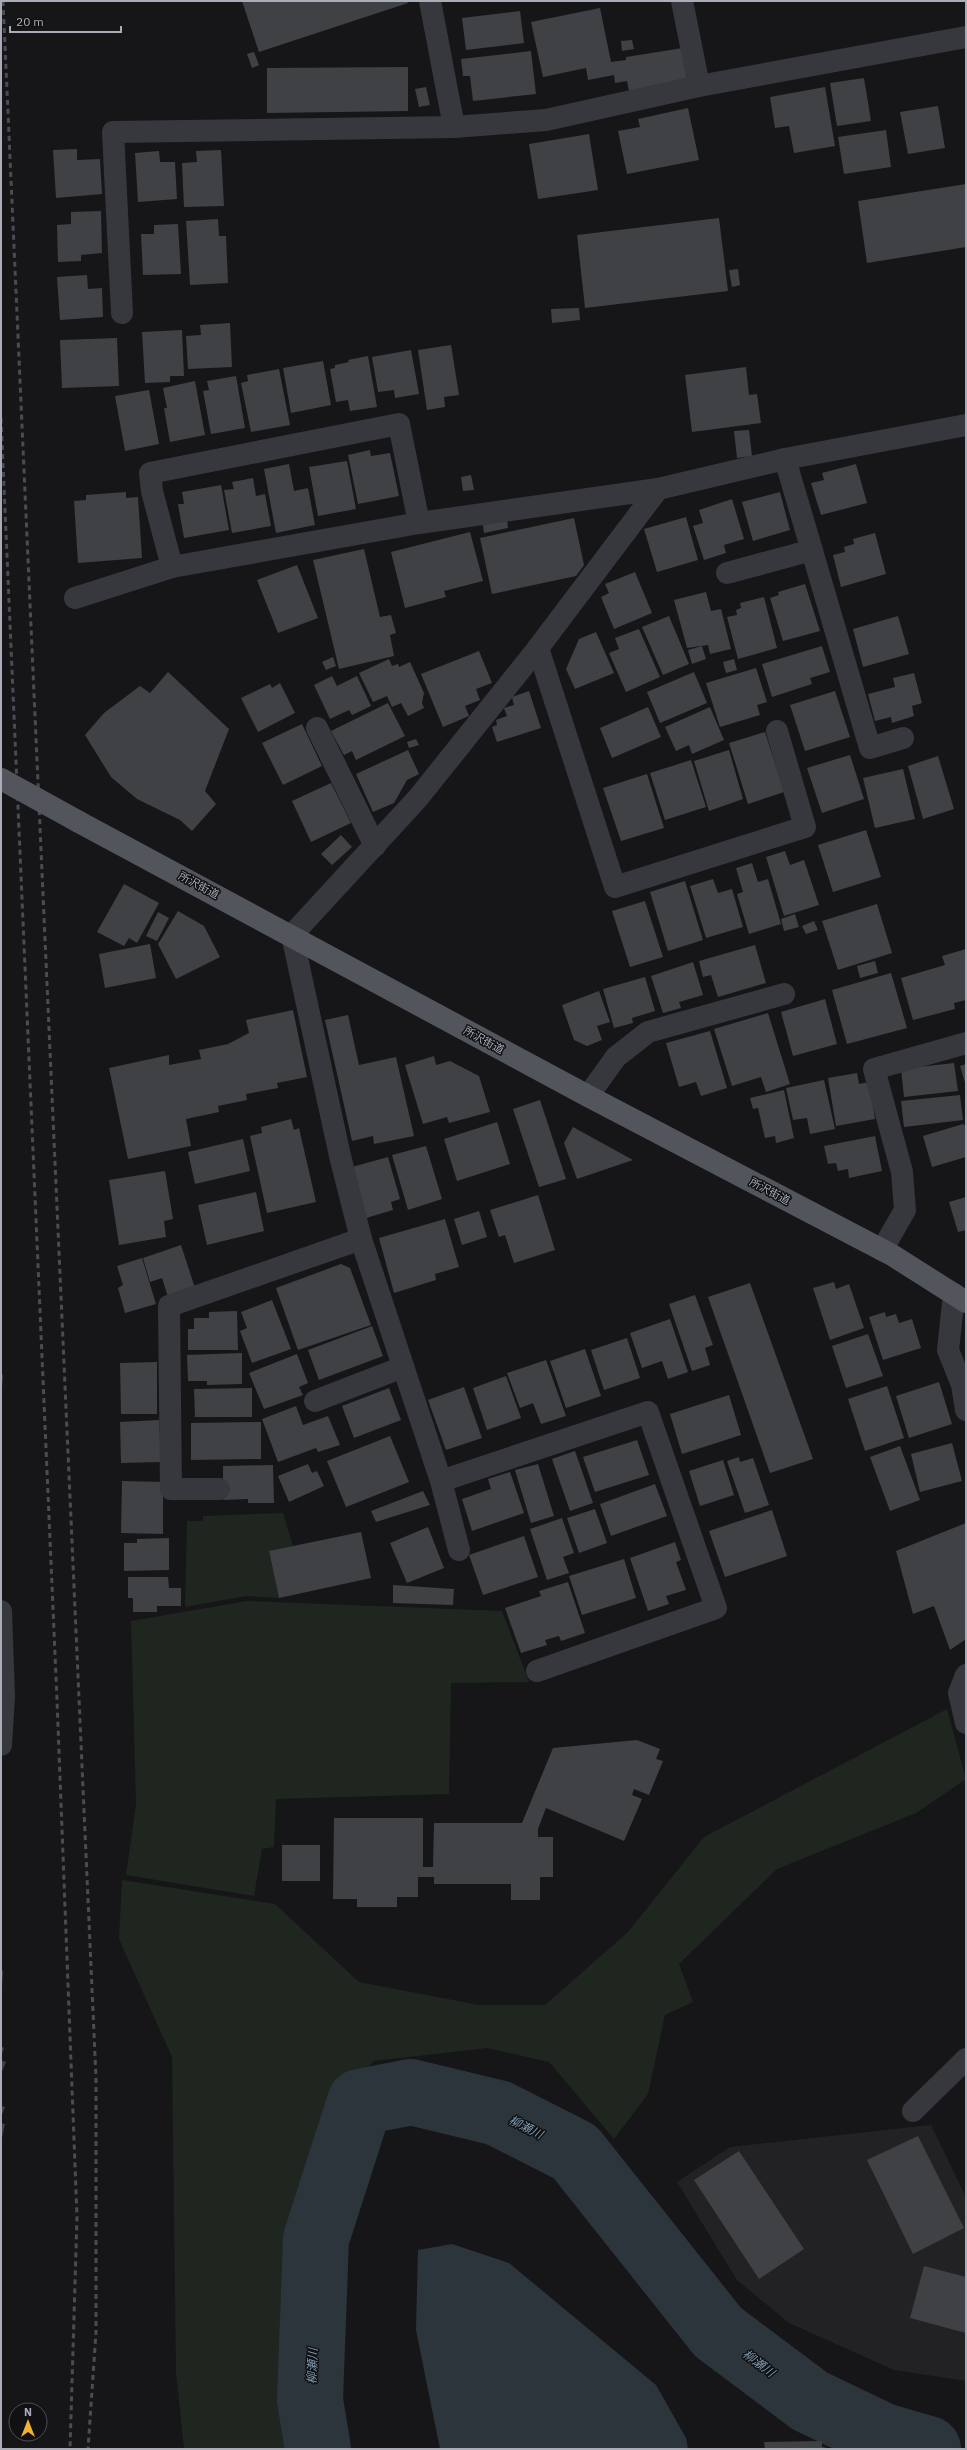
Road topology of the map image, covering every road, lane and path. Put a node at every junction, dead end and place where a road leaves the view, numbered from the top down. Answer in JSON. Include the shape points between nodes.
{"nodes":[{"id":1,"x":430,"y":1,"type":"edge"},
{"id":2,"x":682,"y":1,"type":"edge"},
{"id":3,"x":966,"y":37,"type":"edge"},
{"id":4,"x":699,"y":86,"type":"junction"},
{"id":5,"x":454,"y":127,"type":"junction"},
{"id":6,"x":122,"y":313,"type":"dead end"},
{"id":7,"x":966,"y":425,"type":"edge"},
{"id":8,"x":785,"y":460,"type":"junction"},
{"id":9,"x":658,"y":489,"type":"junction"},
{"id":10,"x":419,"y":523,"type":"junction"},
{"id":11,"x":812,"y":550,"type":"junction"},
{"id":12,"x":172,"y":567,"type":"junction"},
{"id":13,"x":727,"y":573,"type":"dead end"},
{"id":14,"x":75,"y":598,"type":"dead end"},
{"id":15,"x":538,"y":648,"type":"junction"},
{"id":16,"x":317,"y":728,"type":"dead end"},
{"id":17,"x":777,"y":731,"type":"dead end"},
{"id":18,"x":903,"y":738,"type":"dead end"},
{"id":19,"x":1,"y":779,"type":"edge"},
{"id":20,"x":375,"y":846,"type":"junction"},
{"id":21,"x":292,"y":935,"type":"junction"},
{"id":22,"x":784,"y":994,"type":"dead end"},
{"id":23,"x":966,"y":1043,"type":"edge"},
{"id":24,"x":588,"y":1096,"type":"junction"},
{"id":25,"x":361,"y":1239,"type":"junction"},
{"id":26,"x":882,"y":1250,"type":"junction"},
{"id":27,"x":960,"y":1298,"type":"edge"},
{"id":28,"x":403,"y":1367,"type":"junction"},
{"id":29,"x":316,"y":1401,"type":"dead end"},
{"id":30,"x":966,"y":1410,"type":"edge"},
{"id":31,"x":441,"y":1481,"type":"junction"},
{"id":32,"x":219,"y":1489,"type":"dead end"},
{"id":33,"x":459,"y":1550,"type":"dead end"},
{"id":34,"x":1,"y":1611,"type":"edge"},
{"id":35,"x":537,"y":1671,"type":"dead end"},
{"id":36,"x":966,"y":1675,"type":"edge"},
{"id":37,"x":966,"y":1723,"type":"edge"},
{"id":38,"x":1,"y":1745,"type":"edge"},
{"id":39,"x":966,"y":2059,"type":"edge"},
{"id":40,"x":913,"y":2111,"type":"dead end"}],
"edges":[{"from":1,"to":5,"type":"street"},
{"from":2,"to":4,"type":"street"},
{"from":3,"to":4,"type":"street"},
{"from":4,"to":5,"type":"street","via":[[546,120]]},
{"from":5,"to":6,"type":"street","via":[[113,132]]},
{"from":7,"to":8,"type":"street"},
{"from":8,"to":9,"type":"street"},
{"from":8,"to":11,"type":"street"},
{"from":9,"to":10,"type":"street"},
{"from":9,"to":15,"type":"street"},
{"from":10,"to":12,"type":"street"},
{"from":10,"to":12,"type":"street","via":[[399,424],[150,473],[152,491]]},
{"from":11,"to":13,"type":"street"},
{"from":11,"to":18,"type":"street","via":[[870,748]]},
{"from":12,"to":14,"type":"street"},
{"from":15,"to":17,"type":"street","via":[[615,887],[806,826]]},
{"from":15,"to":20,"type":"street","via":[[418,798]]},
{"from":16,"to":20,"type":"street"},
{"from":19,"to":21,"type":"main road","name":"所沢街道","bridge":true},
{"from":20,"to":21,"type":"street"},
{"from":21,"to":24,"type":"main road","name":"所沢街道"},
{"from":21,"to":25,"type":"street","via":[[340,1156]]},
{"from":22,"to":24,"type":"street","via":[[648,1032],[616,1057]]},
{"from":23,"to":26,"type":"street","via":[[874,1069],[902,1172],[905,1210]]},
{"from":24,"to":26,"type":"main road","name":"所沢街道"},
{"from":25,"to":28,"type":"street"},
{"from":25,"to":32,"type":"street","via":[[169,1306],[171,1489]]},
{"from":26,"to":27,"type":"main road","name":"所沢街道"},
{"from":27,"to":30,"type":"street","via":[[948,1350],[962,1385]]},
{"from":28,"to":29,"type":"street"},
{"from":28,"to":31,"type":"street"},
{"from":31,"to":33,"type":"street"},
{"from":31,"to":35,"type":"street","via":[[648,1412],[716,1608]]},
{"from":34,"to":38,"type":"street","via":[[4,1696]]},
{"from":36,"to":37,"type":"street","via":[[959,1693]]},
{"from":39,"to":40,"type":"street"}]}
